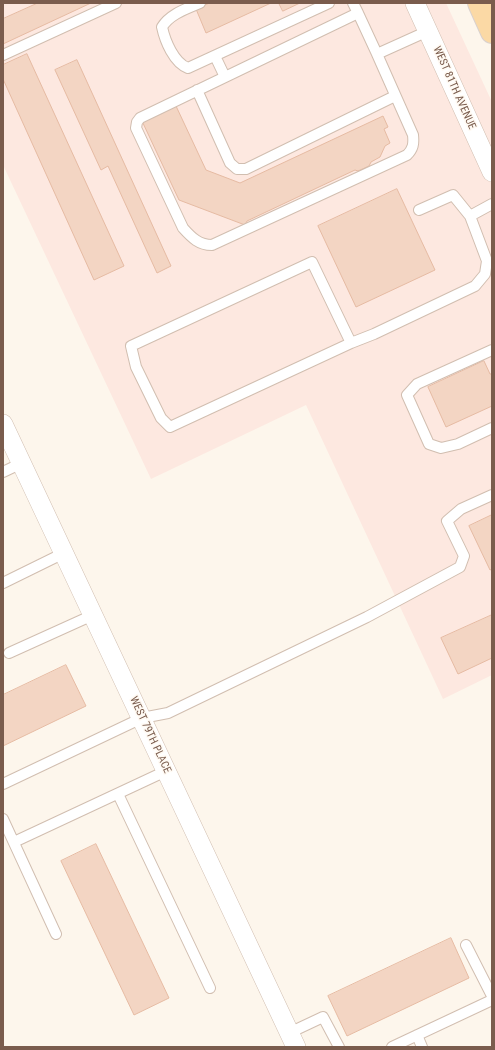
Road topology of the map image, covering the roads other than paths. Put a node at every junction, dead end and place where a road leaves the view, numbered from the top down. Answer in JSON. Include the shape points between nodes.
{"nodes":[{"id":1,"x":116,"y":3,"type":"edge"},
{"id":2,"x":200,"y":3,"type":"edge"},
{"id":3,"x":329,"y":3,"type":"edge"},
{"id":4,"x":354,"y":3,"type":"edge"},
{"id":5,"x":415,"y":3,"type":"edge"},
{"id":6,"x":479,"y":3,"type":"edge"},
{"id":7,"x":358,"y":13,"type":"junction"},
{"id":8,"x":428,"y":31,"type":"junction"},
{"id":9,"x":492,"y":32,"type":"edge"},
{"id":10,"x":377,"y":54,"type":"junction"},
{"id":11,"x":3,"y":55,"type":"edge"},
{"id":12,"x":215,"y":56,"type":"junction"},
{"id":13,"x":225,"y":77,"type":"junction"},
{"id":14,"x":197,"y":90,"type":"junction"},
{"id":15,"x":395,"y":96,"type":"junction"},
{"id":16,"x":492,"y":172,"type":"edge"},
{"id":17,"x":492,"y":204,"type":"edge"},
{"id":18,"x":419,"y":210,"type":"dead end"},
{"id":19,"x":470,"y":216,"type":"junction"},
{"id":20,"x":351,"y":343,"type":"junction"},
{"id":21,"x":492,"y":350,"type":"edge"},
{"id":22,"x":3,"y":424,"type":"edge"},
{"id":23,"x":492,"y":428,"type":"edge"},
{"id":24,"x":22,"y":463,"type":"junction"},
{"id":25,"x":3,"y":472,"type":"edge"},
{"id":26,"x":492,"y":495,"type":"edge"},
{"id":27,"x":64,"y":553,"type":"junction"},
{"id":28,"x":3,"y":583,"type":"edge"},
{"id":29,"x":93,"y":615,"type":"junction"},
{"id":30,"x":9,"y":653,"type":"dead end"},
{"id":31,"x":142,"y":718,"type":"junction"},
{"id":32,"x":166,"y":771,"type":"junction"},
{"id":33,"x":3,"y":784,"type":"edge"},
{"id":34,"x":118,"y":794,"type":"junction"},
{"id":35,"x":3,"y":820,"type":"edge"},
{"id":36,"x":14,"y":842,"type":"junction"},
{"id":37,"x":56,"y":934,"type":"dead end"},
{"id":38,"x":466,"y":945,"type":"dead end"},
{"id":39,"x":210,"y":988,"type":"dead end"},
{"id":40,"x":492,"y":996,"type":"edge"},
{"id":41,"x":492,"y":1000,"type":"edge"},
{"id":42,"x":417,"y":1035,"type":"junction"},
{"id":43,"x":292,"y":1043,"type":"edge"},
{"id":44,"x":338,"y":1047,"type":"edge"},
{"id":45,"x":392,"y":1047,"type":"edge"},
{"id":46,"x":422,"y":1047,"type":"edge"}],
"edges":[{"from":1,"to":11,"type":"lane"},
{"from":2,"to":12,"type":"lane","via":[[167,20],[162,27],[164,35],[182,66],[188,68]]},
{"from":3,"to":12,"type":"lane"},
{"from":4,"to":7,"type":"lane"},
{"from":5,"to":8,"type":"street","name":"WEST 81TH AVENUE"},
{"from":6,"to":9,"type":"main road"},
{"from":7,"to":10,"type":"lane"},
{"from":7,"to":13,"type":"lane"},
{"from":8,"to":10,"type":"lane"},
{"from":8,"to":16,"type":"street","name":"WEST 81TH AVENUE"},
{"from":10,"to":15,"type":"lane"},
{"from":12,"to":13,"type":"lane"},
{"from":13,"to":14,"type":"lane"},
{"from":14,"to":15,"type":"lane","via":[[230,163],[237,169],[246,169]]},
{"from":14,"to":15,"type":"lane","via":[[140,118],[136,122],[136,128],[184,228],[192,238],[206,245],[212,245],[407,155],[414,144],[413,136]]},
{"from":17,"to":19,"type":"lane"},
{"from":18,"to":19,"type":"lane","via":[[453,195]]},
{"from":19,"to":20,"type":"lane","via":[[487,261],[485,274],[475,286]]},
{"from":20,"to":20,"type":"lane","via":[[312,262],[131,346],[136,367],[160,418],[170,427]]},
{"from":21,"to":23,"type":"lane","via":[[416,384],[407,395],[429,444],[441,448],[458,444]]},
{"from":22,"to":24,"type":"street","name":"WEST 79TH PLACE"},
{"from":24,"to":25,"type":"lane"},
{"from":24,"to":27,"type":"street","name":"WEST 79TH PLACE"},
{"from":26,"to":31,"type":"lane","via":[[461,509],[447,521],[464,556],[460,567],[367,616],[168,713]]},
{"from":27,"to":28,"type":"lane"},
{"from":27,"to":29,"type":"street","name":"WEST 79TH PLACE"},
{"from":29,"to":30,"type":"lane"},
{"from":29,"to":31,"type":"street","name":"WEST 79TH PLACE"},
{"from":31,"to":32,"type":"street","name":"WEST 79TH PLACE"},
{"from":31,"to":33,"type":"lane"},
{"from":32,"to":34,"type":"lane"},
{"from":32,"to":43,"type":"street","name":"WEST 79TH PLACE"},
{"from":34,"to":36,"type":"lane"},
{"from":34,"to":39,"type":"lane"},
{"from":35,"to":36,"type":"lane"},
{"from":36,"to":37,"type":"lane"},
{"from":38,"to":40,"type":"lane"},
{"from":41,"to":42,"type":"lane"},
{"from":42,"to":45,"type":"lane"},
{"from":42,"to":46,"type":"lane"},
{"from":43,"to":44,"type":"lane","via":[[323,1017]]}]}
